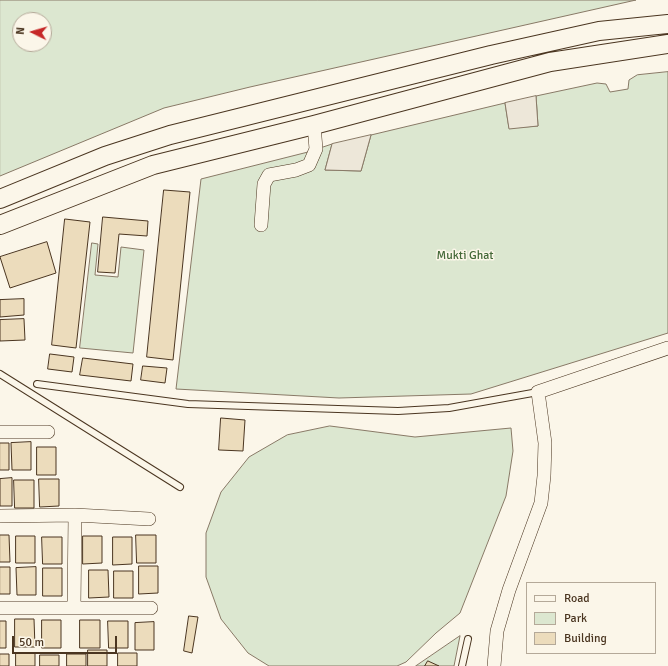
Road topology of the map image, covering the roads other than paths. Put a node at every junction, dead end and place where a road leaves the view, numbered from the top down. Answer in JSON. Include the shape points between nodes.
{"nodes":[{"id":1,"x":668,"y":24,"type":"edge"},
{"id":2,"x":668,"y":44,"type":"edge"},
{"id":3,"x":314,"y":125,"type":"junction"},
{"id":4,"x":0,"y":199,"type":"edge"},
{"id":5,"x":0,"y":225,"type":"edge"},
{"id":6,"x":261,"y":225,"type":"dead end"},
{"id":7,"x":668,"y":348,"type":"edge"},
{"id":8,"x":0,"y":374,"type":"edge"},
{"id":9,"x":37,"y":384,"type":"dead end"},
{"id":10,"x":538,"y":392,"type":"junction"},
{"id":11,"x":0,"y":432,"type":"edge"},
{"id":12,"x":48,"y":432,"type":"dead end"},
{"id":13,"x":180,"y":487,"type":"dead end"},
{"id":14,"x":75,"y":515,"type":"junction"},
{"id":15,"x":0,"y":516,"type":"edge"},
{"id":16,"x":149,"y":519,"type":"dead end"},
{"id":17,"x":0,"y":608,"type":"edge"},
{"id":18,"x":74,"y":608,"type":"junction"},
{"id":19,"x":151,"y":608,"type":"dead end"},
{"id":20,"x":468,"y":639,"type":"dead end"},
{"id":21,"x":462,"y":666,"type":"edge"},
{"id":22,"x":494,"y":666,"type":"edge"}],
"edges":[{"from":1,"to":4,"type":"street","via":[[599,31],[499,53],[170,135],[105,156]]},
{"from":2,"to":3,"type":"street","via":[[550,62]]},
{"from":3,"to":5,"type":"street","via":[[153,165]]},
{"from":3,"to":6,"type":"street","via":[[316,149],[309,165],[269,175],[264,184]]},
{"from":7,"to":10,"type":"street"},
{"from":8,"to":13,"type":"lane"},
{"from":9,"to":10,"type":"lane","via":[[188,404],[398,411],[450,408]]},
{"from":10,"to":22,"type":"street","via":[[544,443],[541,504],[509,590],[498,631]]},
{"from":11,"to":12,"type":"street"},
{"from":14,"to":15,"type":"street"},
{"from":14,"to":16,"type":"street"},
{"from":14,"to":18,"type":"street"},
{"from":17,"to":18,"type":"street"},
{"from":18,"to":19,"type":"street"},
{"from":20,"to":21,"type":"lane"}]}
